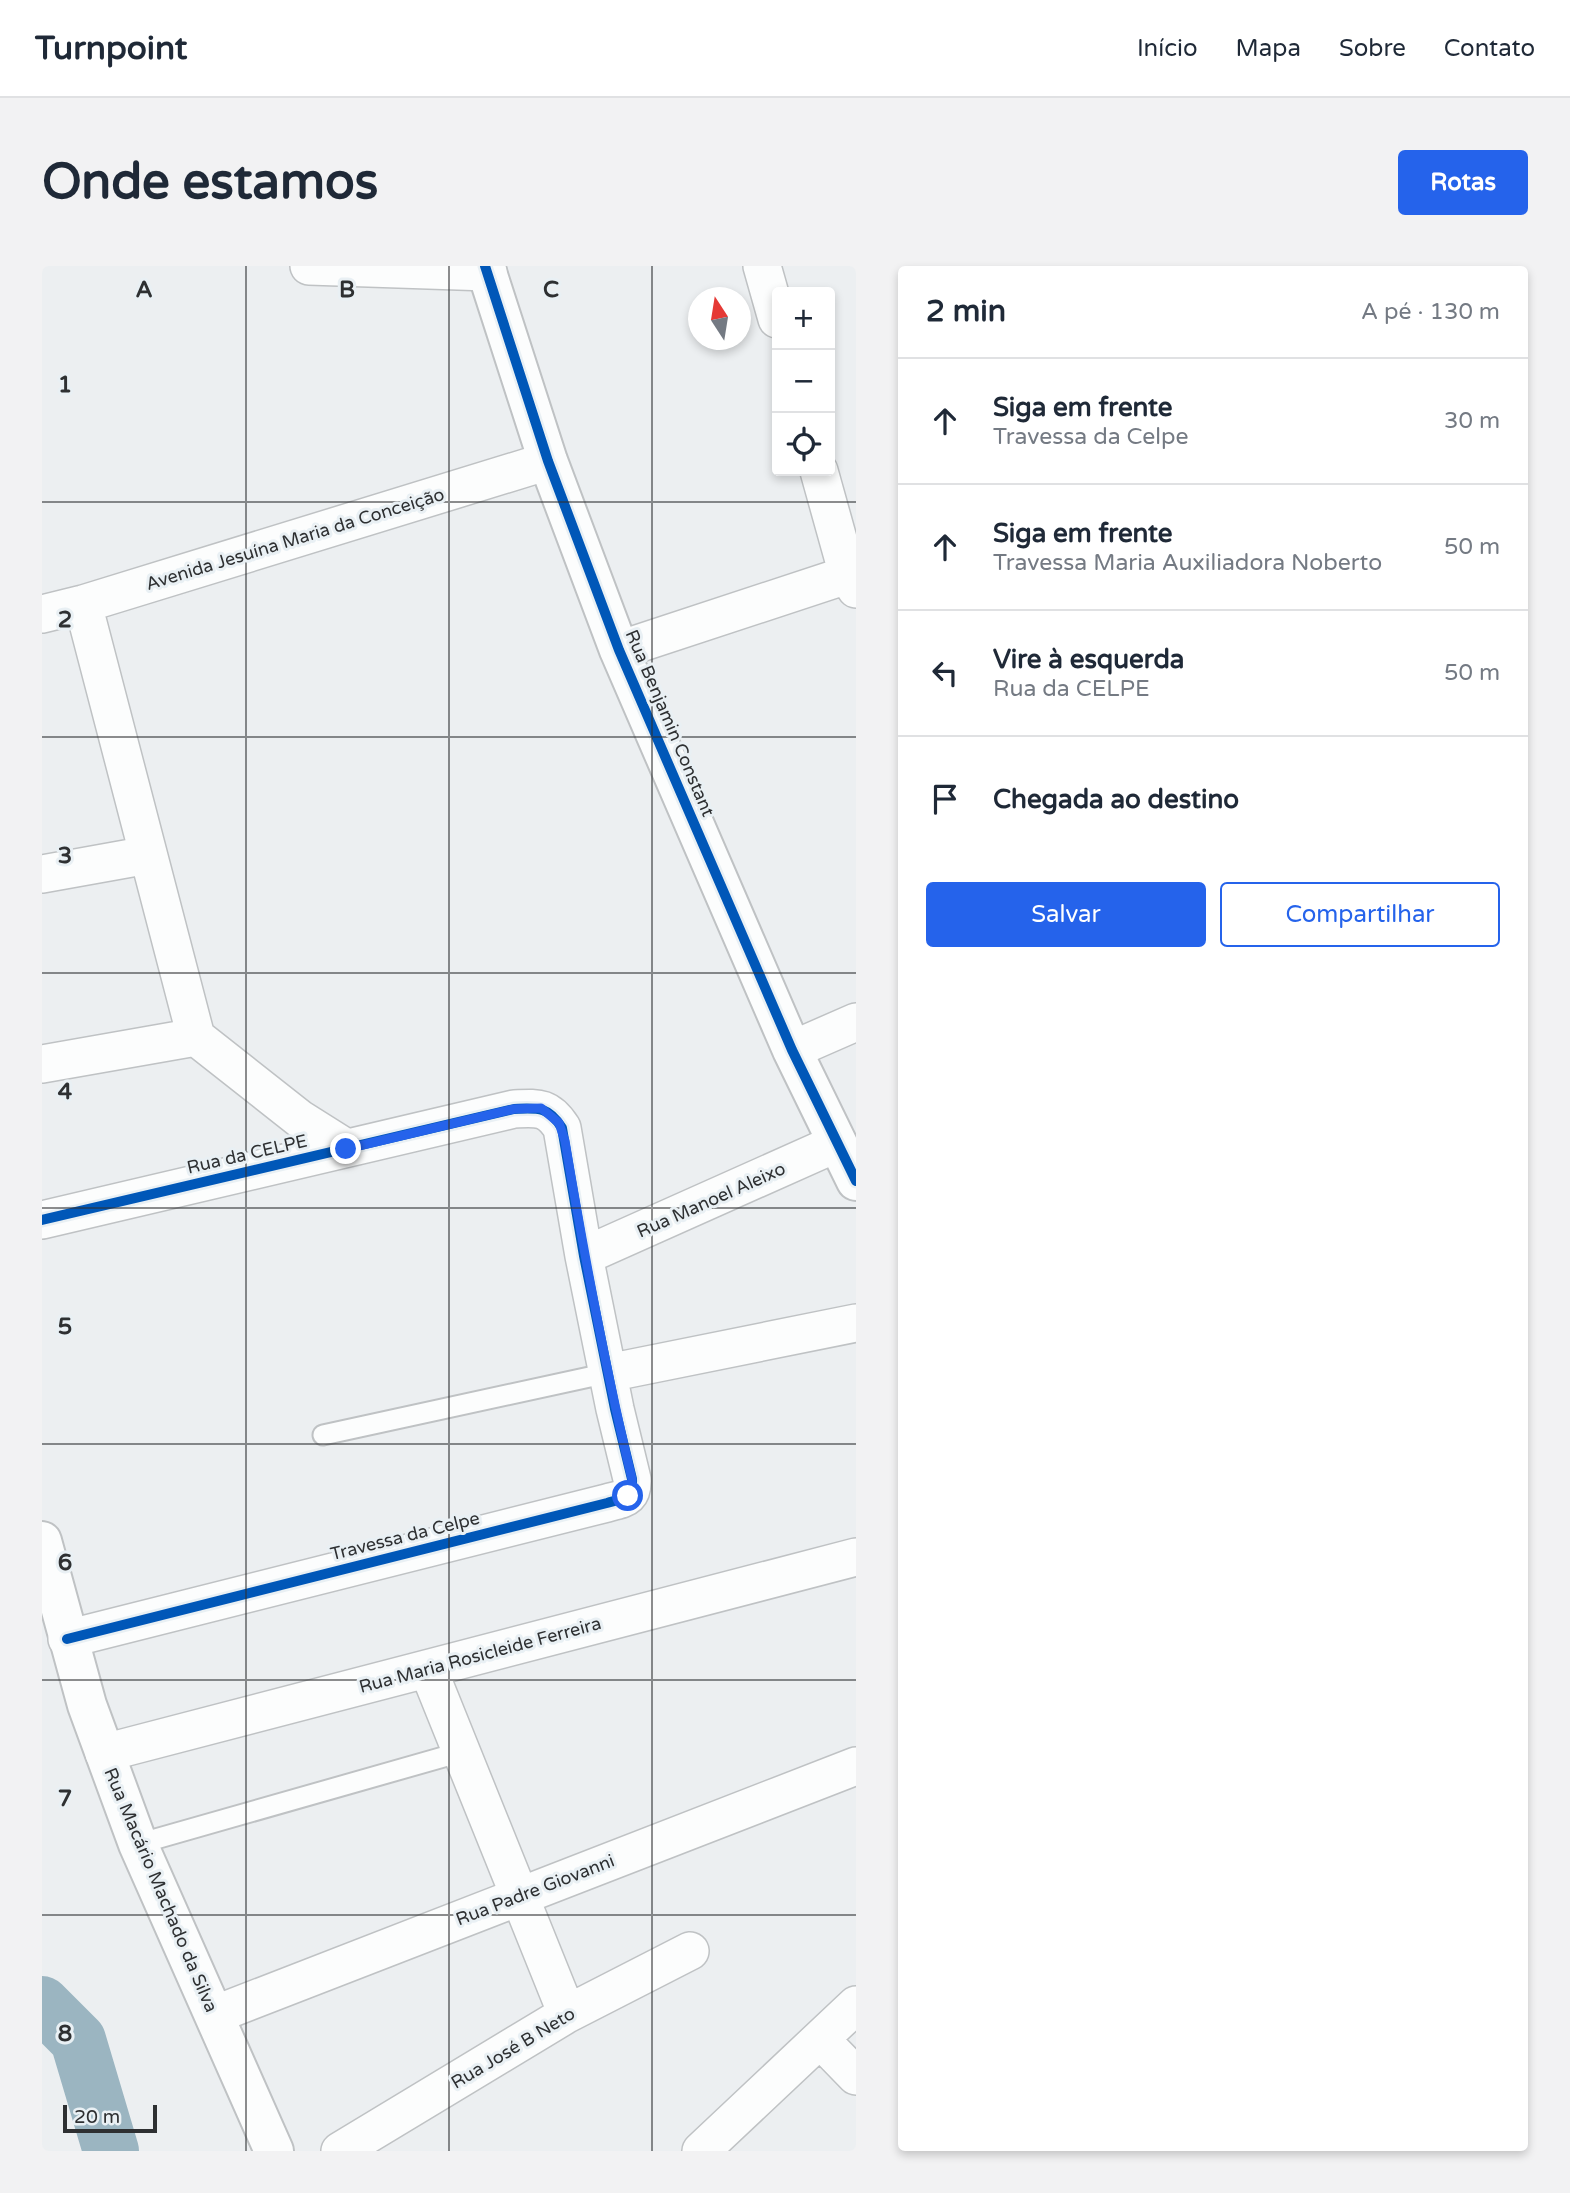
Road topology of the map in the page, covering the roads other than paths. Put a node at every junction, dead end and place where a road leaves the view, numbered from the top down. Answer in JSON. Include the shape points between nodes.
{"nodes":[{"id":1,"x":309,"y":266,"type":"edge"},
{"id":2,"x":762,"y":266,"type":"edge"},
{"id":3,"x":486,"y":269,"type":"edge"},
{"id":4,"x":772,"y":301,"type":"edge"},
{"id":5,"x":548,"y":461,"type":"junction"},
{"id":6,"x":822,"y":476,"type":"edge"},
{"id":7,"x":853,"y":579,"type":"edge"},
{"id":8,"x":83,"y":604,"type":"junction"},
{"id":9,"x":42,"y":614,"type":"edge"},
{"id":10,"x":618,"y":650,"type":"junction"},
{"id":11,"x":148,"y":855,"type":"junction"},
{"id":12,"x":42,"y":874,"type":"edge"},
{"id":13,"x":856,"y":1022,"type":"edge"},
{"id":14,"x":196,"y":1037,"type":"junction"},
{"id":15,"x":792,"y":1050,"type":"junction"},
{"id":16,"x":42,"y":1064,"type":"edge"},
{"id":17,"x":837,"y":1143,"type":"junction"},
{"id":18,"x":346,"y":1149,"type":"junction"},
{"id":19,"x":856,"y":1181,"type":"edge"},
{"id":20,"x":42,"y":1220,"type":"edge"},
{"id":21,"x":584,"y":1256,"type":"junction"},
{"id":22,"x":856,"y":1323,"type":"edge"},
{"id":23,"x":608,"y":1373,"type":"junction"},
{"id":24,"x":323,"y":1435,"type":"dead end"},
{"id":25,"x":42,"y":1541,"type":"edge"},
{"id":26,"x":856,"y":1557,"type":"edge"},
{"id":27,"x":67,"y":1639,"type":"junction"},
{"id":28,"x":428,"y":1669,"type":"junction"},
{"id":29,"x":461,"y":1752,"type":"junction"},
{"id":30,"x":104,"y":1753,"type":"junction"},
{"id":31,"x":856,"y":1766,"type":"edge"},
{"id":32,"x":138,"y":1844,"type":"junction"},
{"id":33,"x":518,"y":1897,"type":"junction"},
{"id":34,"x":690,"y":1951,"type":"dead end"},
{"id":35,"x":856,"y":2005,"type":"edge"},
{"id":36,"x":567,"y":2014,"type":"junction"},
{"id":37,"x":214,"y":2015,"type":"junction"},
{"id":38,"x":820,"y":2039,"type":"junction"},
{"id":39,"x":856,"y":2076,"type":"edge"},
{"id":40,"x":274,"y":2151,"type":"edge"},
{"id":41,"x":340,"y":2151,"type":"edge"},
{"id":42,"x":701,"y":2151,"type":"edge"}],
"edges":[{"from":1,"to":3,"type":"street"},
{"from":2,"to":4,"type":"street"},
{"from":3,"to":5,"type":"street","name":"Rua Benjamin Constant"},
{"from":5,"to":8,"type":"street","name":"Avenida Jesuína Maria da Conceição"},
{"from":5,"to":10,"type":"street","name":"Rua Benjamin Constant"},
{"from":6,"to":7,"type":"street"},
{"from":7,"to":10,"type":"street"},
{"from":8,"to":9,"type":"street","name":"Avenida Jesuína Maria da Conceição"},
{"from":8,"to":11,"type":"street"},
{"from":10,"to":15,"type":"street","name":"Rua Benjamin Constant"},
{"from":11,"to":12,"type":"street"},
{"from":11,"to":14,"type":"street"},
{"from":13,"to":15,"type":"street"},
{"from":14,"to":16,"type":"street"},
{"from":14,"to":18,"type":"street"},
{"from":15,"to":17,"type":"street","name":"Rua Benjamin Constant"},
{"from":17,"to":19,"type":"street","name":"Rua Benjamin Constant"},
{"from":17,"to":21,"type":"street","name":"Rua Manoel Aleixo"},
{"from":18,"to":20,"type":"street","name":"Rua da CELPE"},
{"from":18,"to":21,"type":"street","name":"Rua da CELPE","via":[[514,1109],[541,1108],[559,1123],[565,1141]]},
{"from":21,"to":23,"type":"street"},
{"from":22,"to":23,"type":"street"},
{"from":23,"to":24,"type":"lane"},
{"from":23,"to":27,"type":"street","name":"Travessa da Celpe","via":[[632,1479],[628,1496]]},
{"from":25,"to":27,"type":"street","name":"Rua Macário Machado da Silva"},
{"from":26,"to":28,"type":"street","name":"Rua Maria Rosicleide Ferreira"},
{"from":27,"to":30,"type":"street","name":"Rua Macário Machado da Silva"},
{"from":28,"to":29,"type":"street"},
{"from":28,"to":30,"type":"street","name":"Rua Maria Rosicleide Ferreira"},
{"from":29,"to":32,"type":"lane"},
{"from":29,"to":33,"type":"street"},
{"from":30,"to":32,"type":"street","name":"Rua Macário Machado da Silva"},
{"from":31,"to":33,"type":"street","name":"Rua Padre Giovanni"},
{"from":32,"to":37,"type":"street","name":"Rua Macário Machado da Silva"},
{"from":33,"to":36,"type":"street"},
{"from":33,"to":37,"type":"street","name":"Rua Padre Giovanni"},
{"from":34,"to":36,"type":"street","name":"Rua José B Neto"},
{"from":35,"to":38,"type":"street"},
{"from":36,"to":41,"type":"street","name":"Rua José B Neto"},
{"from":37,"to":40,"type":"street","name":"Rua Macário Machado da Silva"},
{"from":38,"to":39,"type":"street"},
{"from":38,"to":42,"type":"street"}]}
